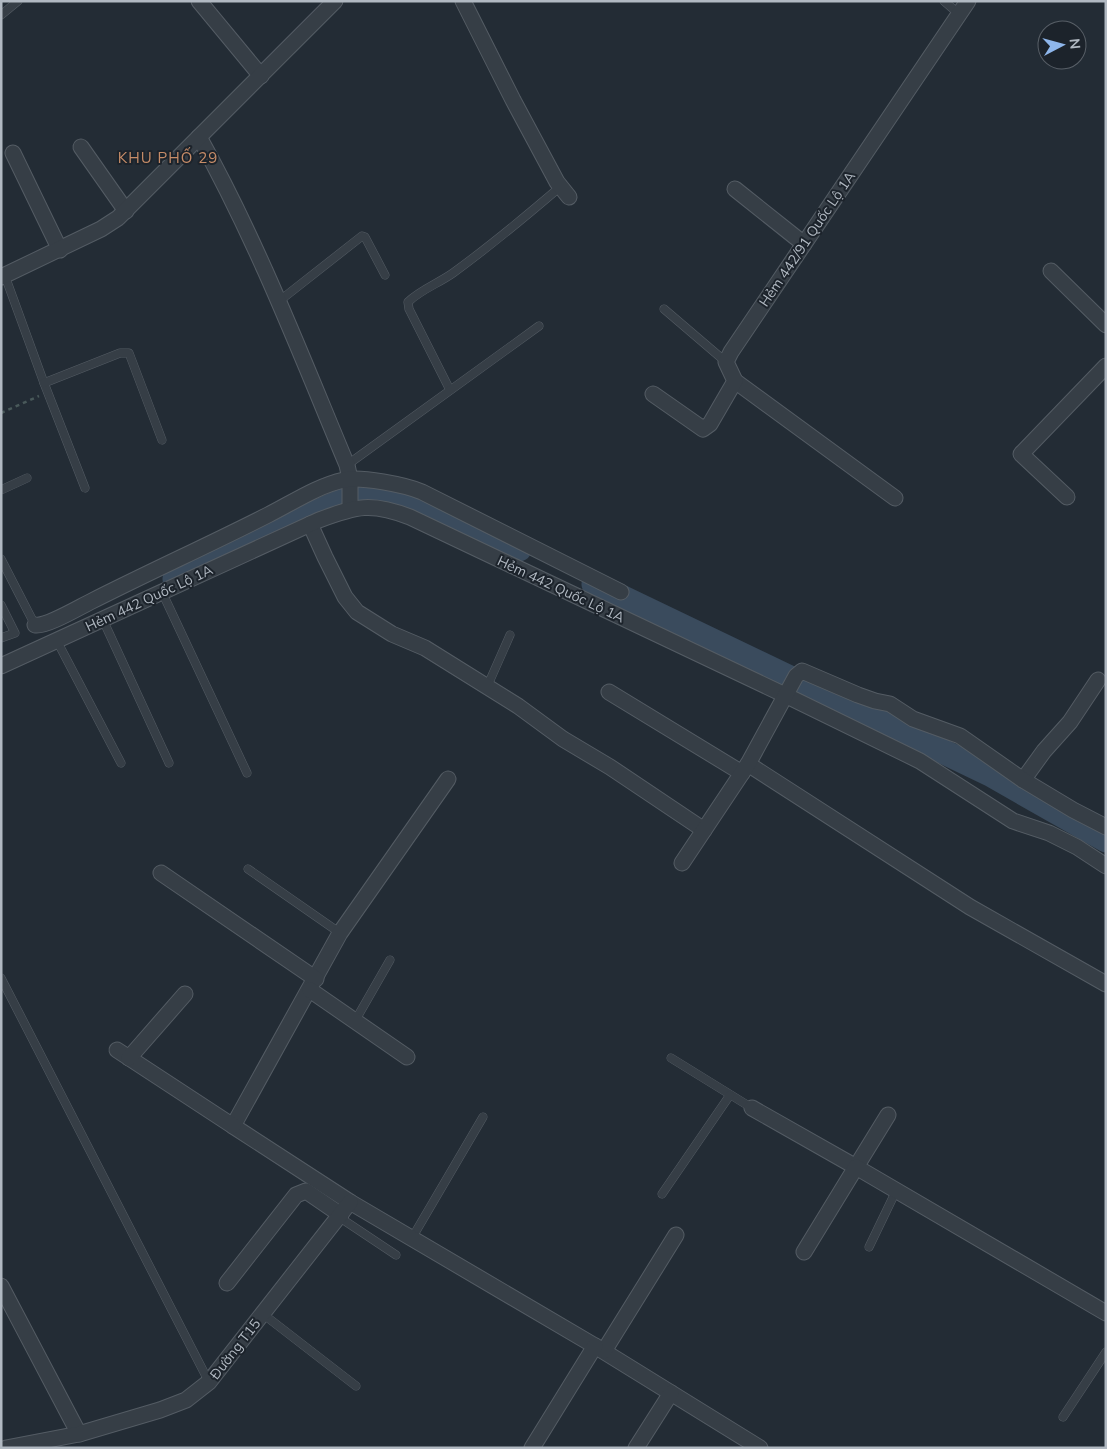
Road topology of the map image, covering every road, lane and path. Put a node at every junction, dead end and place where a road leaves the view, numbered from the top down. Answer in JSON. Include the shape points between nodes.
{"nodes":[{"id":1,"x":18,"y":1,"type":"edge"},
{"id":2,"x":199,"y":1,"type":"edge"},
{"id":3,"x":335,"y":1,"type":"edge"},
{"id":4,"x":463,"y":1,"type":"edge"},
{"id":5,"x":944,"y":1,"type":"edge"},
{"id":6,"x":968,"y":1,"type":"edge"},
{"id":7,"x":959,"y":14,"type":"junction"},
{"id":8,"x":1,"y":15,"type":"edge"},
{"id":9,"x":261,"y":76,"type":"junction"},
{"id":10,"x":199,"y":137,"type":"junction"},
{"id":11,"x":81,"y":147,"type":"dead end"},
{"id":12,"x":14,"y":153,"type":"dead end"},
{"id":13,"x":735,"y":189,"type":"dead end"},
{"id":14,"x":564,"y":192,"type":"joint"},
{"id":15,"x":126,"y":211,"type":"junction"},
{"id":16,"x":804,"y":244,"type":"junction"},
{"id":17,"x":60,"y":250,"type":"junction"},
{"id":18,"x":1051,"y":271,"type":"dead end"},
{"id":19,"x":385,"y":275,"type":"dead end"},
{"id":20,"x":3,"y":277,"type":"edge"},
{"id":21,"x":278,"y":302,"type":"junction"},
{"id":22,"x":664,"y":309,"type":"dead end"},
{"id":23,"x":1106,"y":325,"type":"edge"},
{"id":24,"x":539,"y":326,"type":"dead end"},
{"id":25,"x":726,"y":362,"type":"junction"},
{"id":26,"x":1106,"y":366,"type":"edge"},
{"id":27,"x":735,"y":381,"type":"junction"},
{"id":28,"x":44,"y":383,"type":"junction"},
{"id":29,"x":450,"y":390,"type":"junction"},
{"id":30,"x":48,"y":392,"type":"junction"},
{"id":31,"x":653,"y":394,"type":"dead end"},
{"id":32,"x":1,"y":413,"type":"edge"},
{"id":33,"x":162,"y":440,"type":"dead end"},
{"id":34,"x":349,"y":472,"type":"junction"},
{"id":35,"x":27,"y":478,"type":"dead end"},
{"id":36,"x":85,"y":488,"type":"dead end"},
{"id":37,"x":1,"y":490,"type":"edge"},
{"id":38,"x":895,"y":498,"type":"dead end"},
{"id":39,"x":1068,"y":498,"type":"dead end"},
{"id":40,"x":350,"y":502,"type":"junction"},
{"id":41,"x":310,"y":524,"type":"junction"},
{"id":42,"x":1,"y":559,"type":"edge"},
{"id":43,"x":162,"y":592,"type":"junction"},
{"id":44,"x":621,"y":592,"type":"dead end"},
{"id":45,"x":1,"y":605,"type":"edge"},
{"id":46,"x":103,"y":620,"type":"junction"},
{"id":47,"x":35,"y":625,"type":"joint"},
{"id":48,"x":510,"y":635,"type":"dead end"},
{"id":49,"x":1,"y":638,"type":"edge"},
{"id":50,"x":57,"y":641,"type":"junction"},
{"id":51,"x":1,"y":666,"type":"edge"},
{"id":52,"x":1098,"y":680,"type":"dead end"},
{"id":53,"x":487,"y":687,"type":"junction"},
{"id":54,"x":609,"y":692,"type":"dead end"},
{"id":55,"x":786,"y":693,"type":"junction"},
{"id":56,"x":121,"y":763,"type":"dead end"},
{"id":57,"x":169,"y":763,"type":"dead end"},
{"id":58,"x":745,"y":768,"type":"junction"},
{"id":59,"x":247,"y":772,"type":"dead end"},
{"id":60,"x":448,"y":779,"type":"dead end"},
{"id":61,"x":1022,"y":780,"type":"junction"},
{"id":62,"x":1106,"y":827,"type":"edge"},
{"id":63,"x":704,"y":830,"type":"junction"},
{"id":64,"x":682,"y":864,"type":"dead end"},
{"id":65,"x":1106,"y":866,"type":"edge"},
{"id":66,"x":248,"y":869,"type":"dead end"},
{"id":67,"x":161,"y":873,"type":"dead end"},
{"id":68,"x":340,"y":933,"type":"junction"},
{"id":69,"x":390,"y":960,"type":"dead end"},
{"id":70,"x":1,"y":978,"type":"edge"},
{"id":71,"x":313,"y":984,"type":"junction"},
{"id":72,"x":1106,"y":984,"type":"edge"},
{"id":73,"x":185,"y":994,"type":"dead end"},
{"id":74,"x":355,"y":1021,"type":"junction"},
{"id":75,"x":407,"y":1057,"type":"dead end"},
{"id":76,"x":671,"y":1058,"type":"dead end"},
{"id":77,"x":730,"y":1094,"type":"junction"},
{"id":78,"x":752,"y":1108,"type":"joint"},
{"id":79,"x":888,"y":1115,"type":"dead end"},
{"id":80,"x":483,"y":1117,"type":"dead end"},
{"id":81,"x":233,"y":1126,"type":"junction"},
{"id":82,"x":856,"y":1167,"type":"junction"},
{"id":83,"x":896,"y":1191,"type":"junction"},
{"id":84,"x":662,"y":1194,"type":"dead end"},
{"id":85,"x":343,"y":1211,"type":"junction"},
{"id":86,"x":676,"y":1235,"type":"dead end"},
{"id":87,"x":412,"y":1238,"type":"junction"},
{"id":88,"x":869,"y":1247,"type":"dead end"},
{"id":89,"x":804,"y":1252,"type":"dead end"},
{"id":90,"x":396,"y":1255,"type":"dead end"},
{"id":91,"x":226,"y":1283,"type":"dead end"},
{"id":92,"x":1,"y":1286,"type":"edge"},
{"id":93,"x":1106,"y":1313,"type":"edge"},
{"id":94,"x":263,"y":1314,"type":"junction"},
{"id":95,"x":600,"y":1348,"type":"junction"},
{"id":96,"x":1106,"y":1352,"type":"edge"},
{"id":97,"x":209,"y":1382,"type":"junction"},
{"id":98,"x":356,"y":1386,"type":"dead end"},
{"id":99,"x":671,"y":1393,"type":"junction"},
{"id":100,"x":1064,"y":1417,"type":"dead end"},
{"id":101,"x":79,"y":1434,"type":"junction"},
{"id":102,"x":741,"y":1443,"type":"edge"},
{"id":103,"x":6,"y":1448,"type":"edge"},
{"id":104,"x":532,"y":1448,"type":"edge"},
{"id":105,"x":636,"y":1448,"type":"edge"},
{"id":106,"x":760,"y":1448,"type":"edge"}],
"edges":[{"from":1,"to":8,"type":"lane"},
{"from":2,"to":9,"type":"street"},
{"from":3,"to":9,"type":"street"},
{"from":4,"to":14,"type":"street"},
{"from":5,"to":7,"type":"lane"},
{"from":6,"to":7,"type":"street","name":"Hẻm 442/91 Quốc Lộ 1A"},
{"from":7,"to":16,"type":"street","name":"Hẻm 442/91 Quốc Lộ 1A"},
{"from":9,"to":10,"type":"street"},
{"from":10,"to":15,"type":"street"},
{"from":10,"to":21,"type":"street","via":[[221,176]]},
{"from":11,"to":15,"type":"street"},
{"from":12,"to":17,"type":"street"},
{"from":13,"to":16,"type":"street"},
{"from":14,"to":29,"type":"lane","via":[[454,273],[408,302]]},
{"from":15,"to":17,"type":"street","via":[[101,230]]},
{"from":16,"to":25,"type":"street","name":"Hẻm 442/91 Quốc Lộ 1A"},
{"from":17,"to":20,"type":"street"},
{"from":18,"to":23,"type":"street"},
{"from":19,"to":21,"type":"lane","via":[[362,236]]},
{"from":20,"to":28,"type":"lane"},
{"from":21,"to":34,"type":"street"},
{"from":22,"to":25,"type":"lane"},
{"from":24,"to":29,"type":"lane"},
{"from":25,"to":27,"type":"street"},
{"from":26,"to":39,"type":"street","via":[[1021,454]]},
{"from":27,"to":31,"type":"street","via":[[710,424],[703,429]]},
{"from":27,"to":38,"type":"street"},
{"from":28,"to":30,"type":"lane"},
{"from":28,"to":33,"type":"lane","via":[[120,353],[128,353]]},
{"from":29,"to":34,"type":"lane"},
{"from":30,"to":32,"type":"path"},
{"from":30,"to":36,"type":"lane"},
{"from":34,"to":40,"type":"street"},
{"from":34,"to":44,"type":"street","via":[[422,492]]},
{"from":34,"to":47,"type":"street","via":[[268,516],[74,610]]},
{"from":35,"to":37,"type":"lane"},
{"from":40,"to":41,"type":"street","name":"Hẻm 442 Quốc Lộ 1A"},
{"from":40,"to":55,"type":"street","name":"Hẻm 442 Quốc Lộ 1A","via":[[410,517]]},
{"from":41,"to":43,"type":"street","name":"Hẻm 442 Quốc Lộ 1A"},
{"from":41,"to":53,"type":"street","via":[[345,597],[357,612],[392,634],[425,648]]},
{"from":42,"to":47,"type":"lane"},
{"from":43,"to":46,"type":"street","name":"Hẻm 442 Quốc Lộ 1A"},
{"from":43,"to":59,"type":"lane"},
{"from":45,"to":49,"type":"lane","via":[[15,633]]},
{"from":46,"to":50,"type":"street","name":"Hẻm 442 Quốc Lộ 1A"},
{"from":46,"to":57,"type":"lane"},
{"from":48,"to":53,"type":"lane"},
{"from":50,"to":51,"type":"street","name":"Hẻm 442 Quốc Lộ 1A"},
{"from":50,"to":56,"type":"lane"},
{"from":52,"to":61,"type":"street","via":[[1070,722]]},
{"from":53,"to":63,"type":"street"},
{"from":54,"to":58,"type":"street"},
{"from":55,"to":58,"type":"street"},
{"from":55,"to":61,"type":"street","via":[[799,672],[805,671],[960,736]]},
{"from":55,"to":65,"type":"street","name":"Hẻm 442 Quốc Lộ 1A","via":[[920,761],[1013,821],[1077,847]]},
{"from":58,"to":63,"type":"street"},
{"from":58,"to":72,"type":"street","via":[[970,907]]},
{"from":60,"to":68,"type":"street"},
{"from":61,"to":62,"type":"street"},
{"from":63,"to":64,"type":"street"},
{"from":66,"to":68,"type":"lane"},
{"from":67,"to":71,"type":"street"},
{"from":68,"to":71,"type":"street"},
{"from":69,"to":74,"type":"lane"},
{"from":70,"to":97,"type":"lane"},
{"from":71,"to":74,"type":"street"},
{"from":71,"to":81,"type":"street"},
{"from":73,"to":81,"type":"street","via":[[123,1054]]},
{"from":74,"to":75,"type":"street"},
{"from":76,"to":77,"type":"lane"},
{"from":77,"to":78,"type":"lane"},
{"from":77,"to":84,"type":"lane"},
{"from":78,"to":82,"type":"street"},
{"from":79,"to":82,"type":"street"},
{"from":80,"to":87,"type":"lane"},
{"from":81,"to":85,"type":"street"},
{"from":82,"to":83,"type":"street"},
{"from":82,"to":89,"type":"street"},
{"from":83,"to":88,"type":"lane"},
{"from":83,"to":93,"type":"street"},
{"from":85,"to":87,"type":"street"},
{"from":85,"to":90,"type":"lane"},
{"from":85,"to":91,"type":"street","via":[[306,1191],[296,1195]]},
{"from":85,"to":94,"type":"street","name":"Đường T15"},
{"from":86,"to":95,"type":"street"},
{"from":87,"to":95,"type":"street"},
{"from":92,"to":101,"type":"street"},
{"from":94,"to":97,"type":"street","name":"Đường T15"},
{"from":94,"to":98,"type":"lane"},
{"from":95,"to":99,"type":"street"},
{"from":95,"to":104,"type":"street"},
{"from":96,"to":100,"type":"lane"},
{"from":97,"to":101,"type":"street","name":"Đường T15","via":[[186,1400]]},
{"from":99,"to":102,"type":"street"},
{"from":99,"to":105,"type":"street"},
{"from":101,"to":103,"type":"street","name":"Đường T15"},
{"from":102,"to":106,"type":"street"}]}
